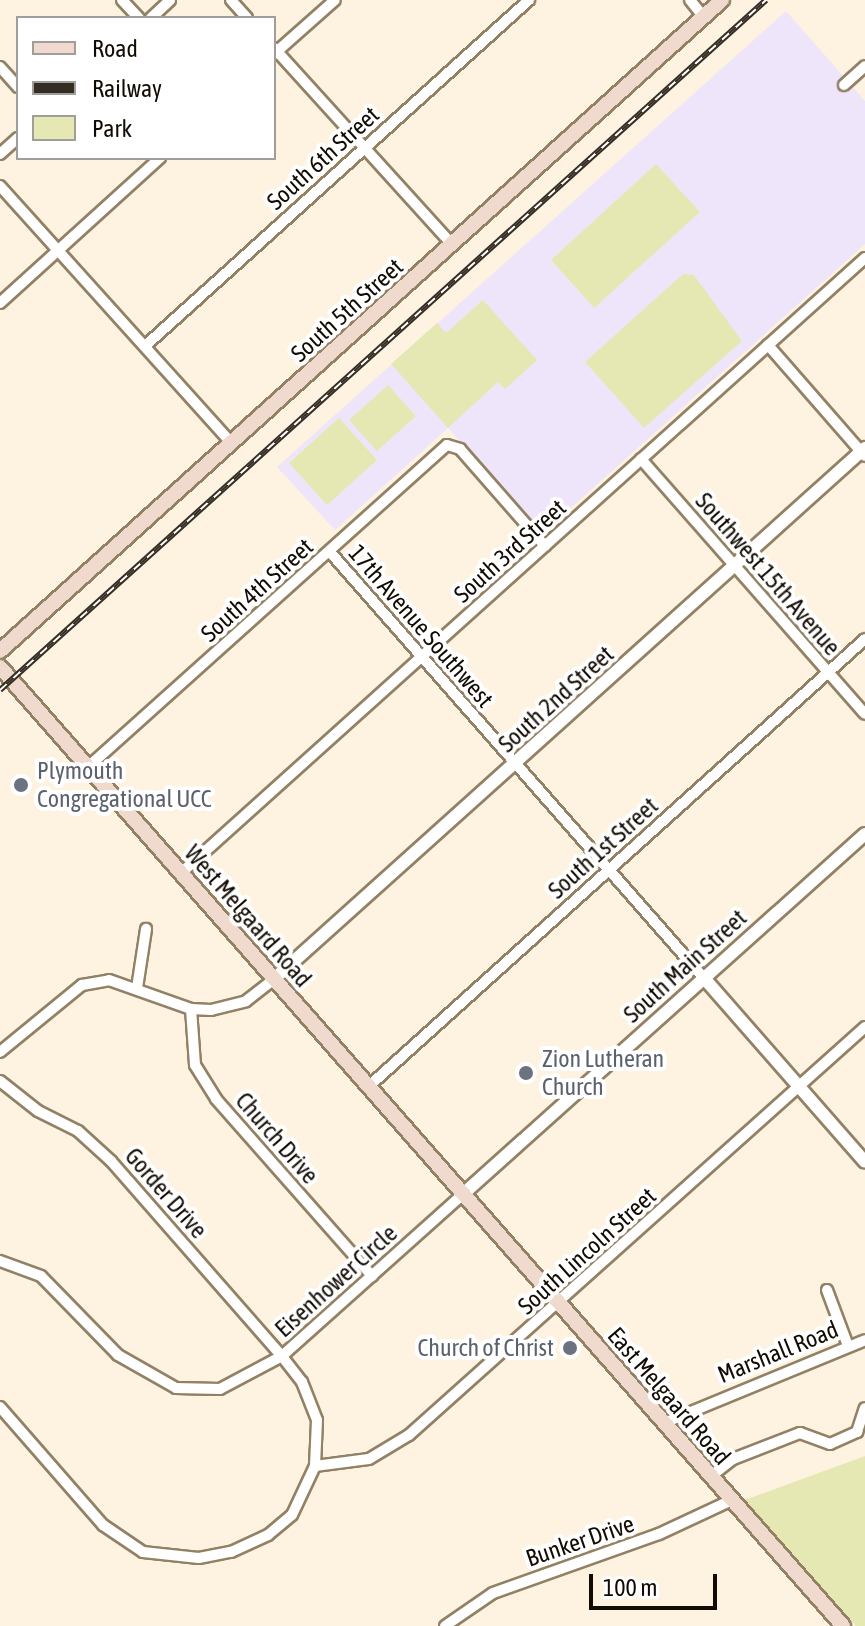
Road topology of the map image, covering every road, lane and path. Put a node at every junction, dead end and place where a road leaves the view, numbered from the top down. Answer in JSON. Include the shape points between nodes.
{"nodes":[{"id":1,"x":122,"y":0,"type":"edge"},
{"id":2,"x":170,"y":0,"type":"edge"},
{"id":3,"x":231,"y":0,"type":"edge"},
{"id":4,"x":335,"y":0,"type":"edge"},
{"id":5,"x":529,"y":0,"type":"edge"},
{"id":6,"x":690,"y":0,"type":"edge"},
{"id":7,"x":722,"y":0,"type":"edge"},
{"id":8,"x":137,"y":16,"type":"edge"},
{"id":9,"x":153,"y":16,"type":"edge"},
{"id":10,"x":245,"y":16,"type":"edge"},
{"id":11,"x":704,"y":17,"type":"junction"},
{"id":12,"x":276,"y":50,"type":"edge"},
{"id":13,"x":276,"y":52,"type":"edge"},
{"id":14,"x":865,"y":66,"type":"edge"},
{"id":15,"x":0,"y":67,"type":"edge"},
{"id":16,"x":16,"y":85,"type":"edge"},
{"id":17,"x":844,"y":85,"type":"dead end"},
{"id":18,"x":16,"y":140,"type":"edge"},
{"id":19,"x":365,"y":147,"type":"junction"},
{"id":20,"x":0,"y":154,"type":"edge"},
{"id":21,"x":158,"y":160,"type":"edge"},
{"id":22,"x":0,"y":186,"type":"edge"},
{"id":23,"x":452,"y":244,"type":"junction"},
{"id":24,"x":59,"y":250,"type":"junction"},
{"id":25,"x":865,"y":258,"type":"edge"},
{"id":26,"x":0,"y":303,"type":"edge"},
{"id":27,"x":768,"y":345,"type":"junction"},
{"id":28,"x":145,"y":346,"type":"junction"},
{"id":29,"x":232,"y":444,"type":"junction"},
{"id":30,"x":864,"y":452,"type":"edge"},
{"id":31,"x":641,"y":459,"type":"junction"},
{"id":32,"x":545,"y":546,"type":"junction"},
{"id":33,"x":330,"y":552,"type":"junction"},
{"id":34,"x":734,"y":566,"type":"junction"},
{"id":35,"x":865,"y":639,"type":"edge"},
{"id":36,"x":0,"y":651,"type":"edge"},
{"id":37,"x":422,"y":657,"type":"junction"},
{"id":38,"x":0,"y":667,"type":"edge"},
{"id":39,"x":828,"y":672,"type":"junction"},
{"id":40,"x":865,"y":714,"type":"edge"},
{"id":41,"x":516,"y":764,"type":"junction"},
{"id":42,"x":88,"y":767,"type":"junction"},
{"id":43,"x":865,"y":834,"type":"edge"},
{"id":44,"x":608,"y":869,"type":"junction"},
{"id":45,"x":181,"y":873,"type":"junction"},
{"id":46,"x":146,"y":929,"type":"dead end"},
{"id":47,"x":704,"y":978,"type":"junction"},
{"id":48,"x":274,"y":979,"type":"junction"},
{"id":49,"x":137,"y":988,"type":"junction"},
{"id":50,"x":191,"y":1009,"type":"junction"},
{"id":51,"x":865,"y":1027,"type":"edge"},
{"id":52,"x":0,"y":1052,"type":"edge"},
{"id":53,"x":0,"y":1081,"type":"edge"},
{"id":54,"x":799,"y":1086,"type":"junction"},
{"id":55,"x":368,"y":1087,"type":"junction"},
{"id":56,"x":865,"y":1162,"type":"edge"},
{"id":57,"x":462,"y":1195,"type":"junction"},
{"id":58,"x":0,"y":1261,"type":"edge"},
{"id":59,"x":372,"y":1276,"type":"junction"},
{"id":60,"x":827,"y":1290,"type":"dead end"},
{"id":61,"x":558,"y":1304,"type":"junction"},
{"id":62,"x":865,"y":1340,"type":"edge"},
{"id":63,"x":848,"y":1346,"type":"junction"},
{"id":64,"x":282,"y":1356,"type":"junction"},
{"id":65,"x":0,"y":1407,"type":"edge"},
{"id":66,"x":865,"y":1408,"type":"edge"},
{"id":67,"x":664,"y":1423,"type":"junction"},
{"id":68,"x":315,"y":1466,"type":"junction"},
{"id":69,"x":711,"y":1476,"type":"junction"},
{"id":70,"x":732,"y":1500,"type":"junction"},
{"id":71,"x":445,"y":1626,"type":"edge"},
{"id":72,"x":843,"y":1626,"type":"edge"}],
"edges":[{"from":1,"to":8,"type":"street"},
{"from":2,"to":9,"type":"street"},
{"from":3,"to":10,"type":"street"},
{"from":4,"to":12,"type":"street"},
{"from":5,"to":19,"type":"street","name":"South 6th Street"},
{"from":6,"to":11,"type":"street"},
{"from":7,"to":11,"type":"main road","name":"South 5th Street"},
{"from":11,"to":23,"type":"main road","name":"South 5th Street"},
{"from":13,"to":19,"type":"street"},
{"from":14,"to":17,"type":"street"},
{"from":15,"to":16,"type":"street"},
{"from":18,"to":20,"type":"street"},
{"from":19,"to":23,"type":"street"},
{"from":19,"to":28,"type":"street","name":"South 6th Street"},
{"from":21,"to":24,"type":"street"},
{"from":22,"to":24,"type":"street"},
{"from":23,"to":29,"type":"main road","name":"South 5th Street"},
{"from":24,"to":26,"type":"street"},
{"from":24,"to":28,"type":"street"},
{"from":25,"to":27,"type":"street","name":"South 3rd Street"},
{"from":27,"to":30,"type":"street"},
{"from":27,"to":31,"type":"street","name":"South 3rd Street"},
{"from":28,"to":29,"type":"street"},
{"from":29,"to":36,"type":"main road","name":"South 5th Street"},
{"from":30,"to":34,"type":"street","name":"South 2nd Street"},
{"from":31,"to":32,"type":"street","name":"South 3rd Street"},
{"from":31,"to":34,"type":"street","name":"Southwest 15th Avenue"},
{"from":32,"to":33,"type":"street","name":"South 4th Street","via":[[451,443]]},
{"from":32,"to":37,"type":"street","name":"South 3rd Street"},
{"from":33,"to":37,"type":"street","name":"17th Avenue Southwest"},
{"from":33,"to":42,"type":"street","name":"South 4th Street"},
{"from":34,"to":39,"type":"street","name":"Southwest 15th Avenue"},
{"from":34,"to":41,"type":"street","name":"South 2nd Street"},
{"from":35,"to":39,"type":"street","name":"South 1st Street"},
{"from":37,"to":41,"type":"street","name":"17th Avenue Southwest"},
{"from":37,"to":45,"type":"street","name":"South 3rd Street"},
{"from":38,"to":42,"type":"main road","name":"West Melgaard Road"},
{"from":39,"to":40,"type":"street","name":"Southwest 15th Avenue"},
{"from":39,"to":44,"type":"street","name":"South 1st Street"},
{"from":41,"to":44,"type":"street","name":"17th Avenue Southwest"},
{"from":41,"to":48,"type":"street","name":"South 2nd Street"},
{"from":42,"to":45,"type":"main road","name":"West Melgaard Road"},
{"from":43,"to":47,"type":"street","name":"South Main Street"},
{"from":44,"to":47,"type":"street","name":"17th Avenue Southwest"},
{"from":44,"to":55,"type":"street","name":"South 1st Street"},
{"from":45,"to":48,"type":"main road","name":"West Melgaard Road"},
{"from":46,"to":49,"type":"street"},
{"from":47,"to":54,"type":"street"},
{"from":47,"to":57,"type":"street","name":"South Main Street"},
{"from":48,"to":50,"type":"street","via":[[246,1001]]},
{"from":48,"to":55,"type":"main road","name":"West Melgaard Road"},
{"from":49,"to":50,"type":"street"},
{"from":49,"to":52,"type":"street","via":[[109,980],[82,985]]},
{"from":50,"to":59,"type":"street","name":"Church Drive","via":[[195,1065],[216,1099]]},
{"from":51,"to":54,"type":"street","name":"South Lincoln Street"},
{"from":53,"to":64,"type":"street","name":"Gorder Drive","via":[[38,1111],[78,1131],[111,1161]]},
{"from":54,"to":56,"type":"street"},
{"from":54,"to":61,"type":"street","name":"South Lincoln Street"},
{"from":55,"to":57,"type":"main road","name":"West Melgaard Road"},
{"from":57,"to":59,"type":"street","name":"Eisenhower Circle"},
{"from":57,"to":61,"type":"main road","name":"East Melgaard Road"},
{"from":58,"to":64,"type":"street","via":[[41,1276],[118,1355],[176,1388],[220,1389]]},
{"from":59,"to":64,"type":"street","name":"Eisenhower Circle"},
{"from":60,"to":63,"type":"street"},
{"from":61,"to":67,"type":"main road","name":"East Melgaard Road"},
{"from":61,"to":68,"type":"street","name":"South Lincoln Street","via":[[389,1450],[369,1459]]},
{"from":62,"to":63,"type":"street","name":"Marshall Road"},
{"from":63,"to":67,"type":"street","name":"Marshall Road"},
{"from":64,"to":68,"type":"street","name":"Eisenhower Circle","via":[[302,1382],[317,1420]]},
{"from":65,"to":68,"type":"street","name":"Eisenhower Circle","via":[[103,1525],[143,1552],[199,1558],[231,1552],[268,1535],[292,1515]]},
{"from":66,"to":69,"type":"street","via":[[857,1432],[830,1444],[800,1433],[733,1459]]},
{"from":67,"to":69,"type":"main road","name":"East Melgaard Road"},
{"from":69,"to":70,"type":"main road","name":"East Melgaard Road"},
{"from":70,"to":71,"type":"street","name":"Bunker Drive","via":[[659,1534],[493,1593]]},
{"from":70,"to":72,"type":"main road","name":"East Melgaard Road"}]}
